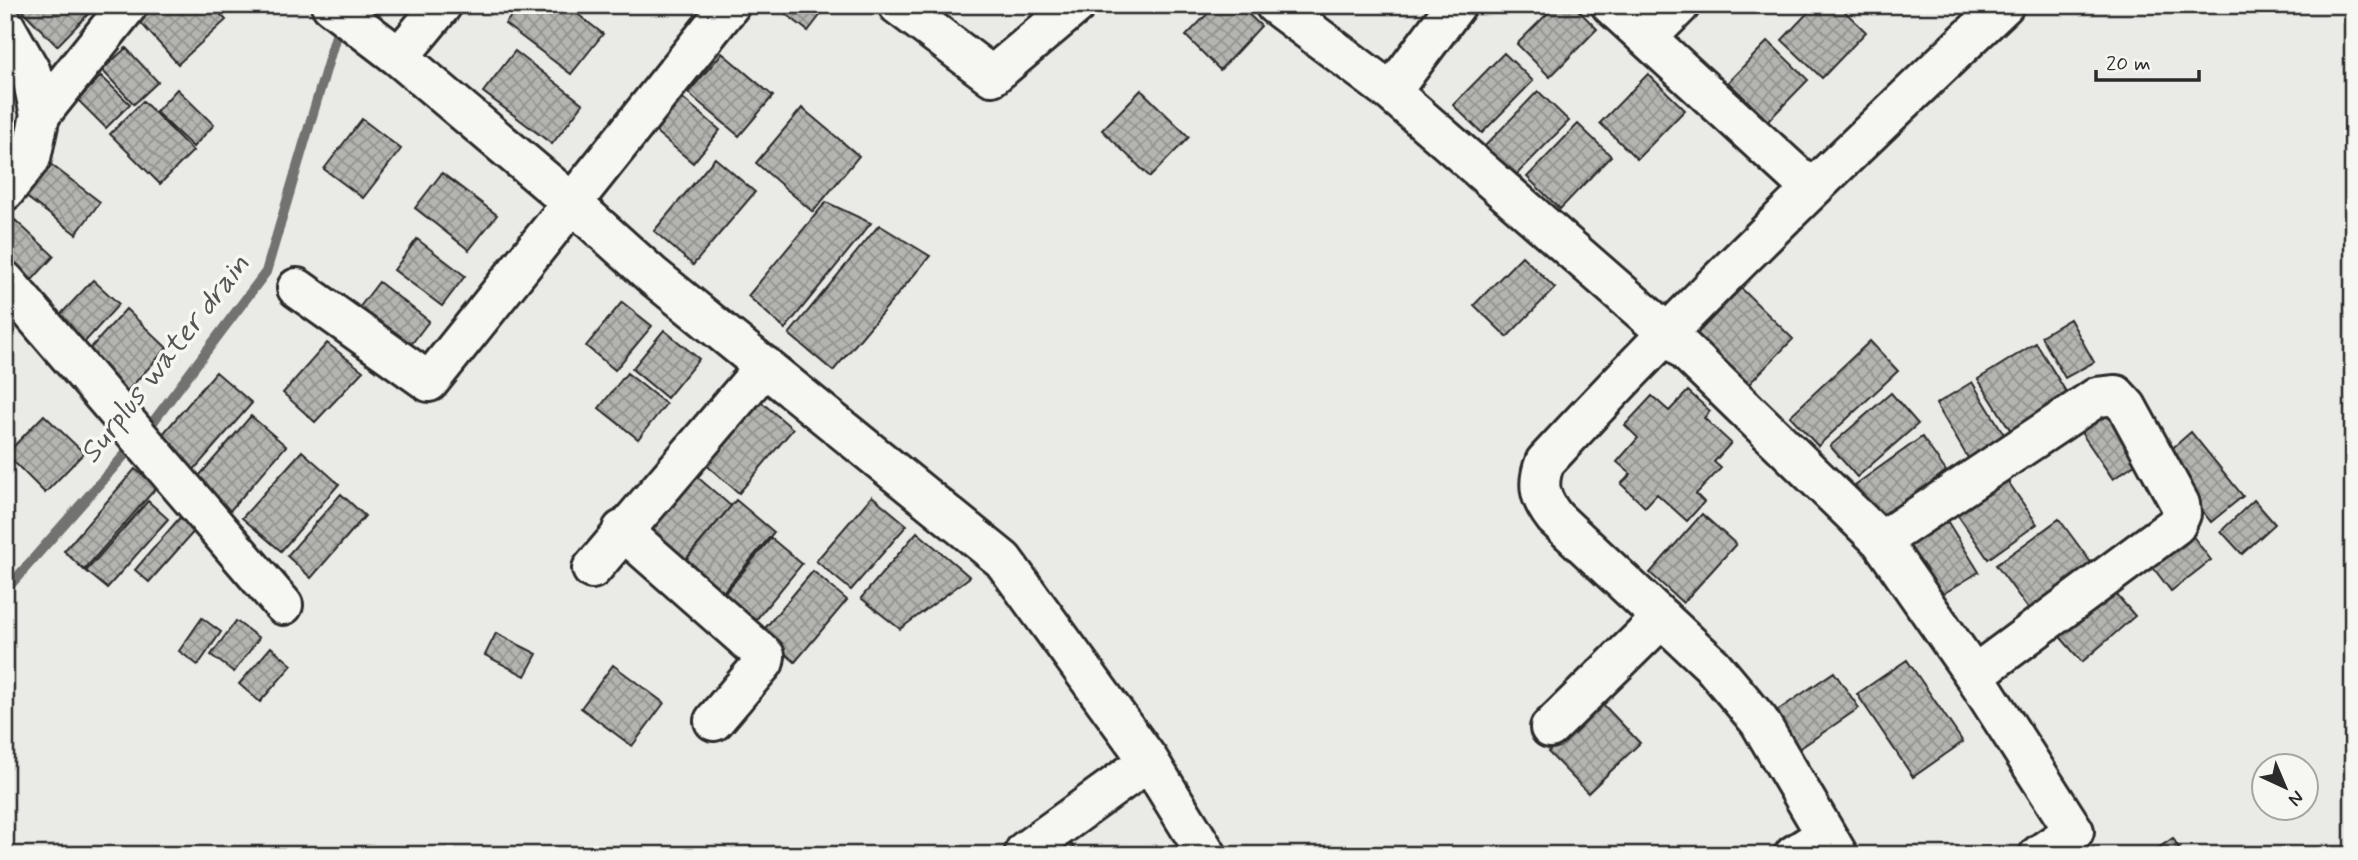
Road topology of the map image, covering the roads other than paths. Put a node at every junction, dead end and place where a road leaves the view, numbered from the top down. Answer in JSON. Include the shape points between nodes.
{"nodes":[{"id":1,"x":128,"y":5,"type":"edge"},
{"id":2,"x":442,"y":5,"type":"edge"},
{"id":3,"x":730,"y":5,"type":"edge"},
{"id":4,"x":898,"y":5,"type":"edge"},
{"id":5,"x":1076,"y":5,"type":"edge"},
{"id":6,"x":1275,"y":5,"type":"edge"},
{"id":7,"x":1456,"y":5,"type":"edge"},
{"id":8,"x":1611,"y":5,"type":"edge"},
{"id":9,"x":1680,"y":5,"type":"edge"},
{"id":10,"x":339,"y":11,"type":"edge"},
{"id":11,"x":1982,"y":12,"type":"edge"},
{"id":12,"x":5,"y":26,"type":"edge"},
{"id":13,"x":1647,"y":38,"type":"junction"},
{"id":14,"x":399,"y":57,"type":"junction"},
{"id":15,"x":1391,"y":92,"type":"junction"},
{"id":16,"x":40,"y":116,"type":"junction"},
{"id":17,"x":1810,"y":188,"type":"junction"},
{"id":18,"x":5,"y":191,"type":"edge"},
{"id":19,"x":572,"y":203,"type":"junction"},
{"id":20,"x":5,"y":281,"type":"edge"},
{"id":21,"x":297,"y":288,"type":"dead end"},
{"id":22,"x":1667,"y":333,"type":"junction"},
{"id":23,"x":765,"y":366,"type":"junction"},
{"id":24,"x":622,"y":530,"type":"junction"},
{"id":25,"x":1881,"y":541,"type":"junction"},
{"id":26,"x":592,"y":569,"type":"dead end"},
{"id":27,"x":283,"y":605,"type":"dead end"},
{"id":28,"x":1662,"y":618,"type":"junction"},
{"id":29,"x":1974,"y":675,"type":"junction"},
{"id":30,"x":714,"y":721,"type":"dead end"},
{"id":31,"x":1550,"y":728,"type":"dead end"},
{"id":32,"x":1149,"y":761,"type":"junction"},
{"id":33,"x":2082,"y":843,"type":"edge"},
{"id":34,"x":1832,"y":845,"type":"edge"},
{"id":35,"x":1026,"y":851,"type":"dead end"},
{"id":36,"x":1208,"y":855,"type":"edge"},
{"id":37,"x":1794,"y":855,"type":"edge"},
{"id":38,"x":2039,"y":855,"type":"edge"}],
"edges":[{"from":1,"to":16,"type":"street"},
{"from":2,"to":14,"type":"street"},
{"from":3,"to":19,"type":"street"},
{"from":4,"to":5,"type":"street","via":[[992,75]]},
{"from":6,"to":15,"type":"street"},
{"from":7,"to":15,"type":"street"},
{"from":8,"to":13,"type":"street"},
{"from":9,"to":13,"type":"street"},
{"from":10,"to":14,"type":"street"},
{"from":11,"to":17,"type":"street"},
{"from":12,"to":16,"type":"street","via":[[31,72]]},
{"from":13,"to":17,"type":"street"},
{"from":14,"to":19,"type":"street"},
{"from":15,"to":22,"type":"street"},
{"from":16,"to":18,"type":"street","via":[[31,158]]},
{"from":17,"to":22,"type":"street"},
{"from":19,"to":21,"type":"street","via":[[429,382]]},
{"from":19,"to":23,"type":"street","via":[[653,276]]},
{"from":20,"to":27,"type":"street"},
{"from":22,"to":25,"type":"street"},
{"from":22,"to":28,"type":"street","via":[[1545,462],[1539,491],[1555,518]]},
{"from":23,"to":24,"type":"street"},
{"from":23,"to":32,"type":"street","via":[[1003,560]]},
{"from":24,"to":26,"type":"street"},
{"from":24,"to":30,"type":"street","via":[[765,656]]},
{"from":25,"to":29,"type":"street"},
{"from":25,"to":29,"type":"street","via":[[2097,397],[2116,395],[2127,407],[2180,504],[2176,524]]},
{"from":28,"to":31,"type":"street"},
{"from":28,"to":34,"type":"street","via":[[1712,665],[1759,721]]},
{"from":29,"to":33,"type":"street"},
{"from":32,"to":35,"type":"street"},
{"from":32,"to":36,"type":"street"},
{"from":33,"to":38,"type":"street"},
{"from":34,"to":37,"type":"street"}]}
